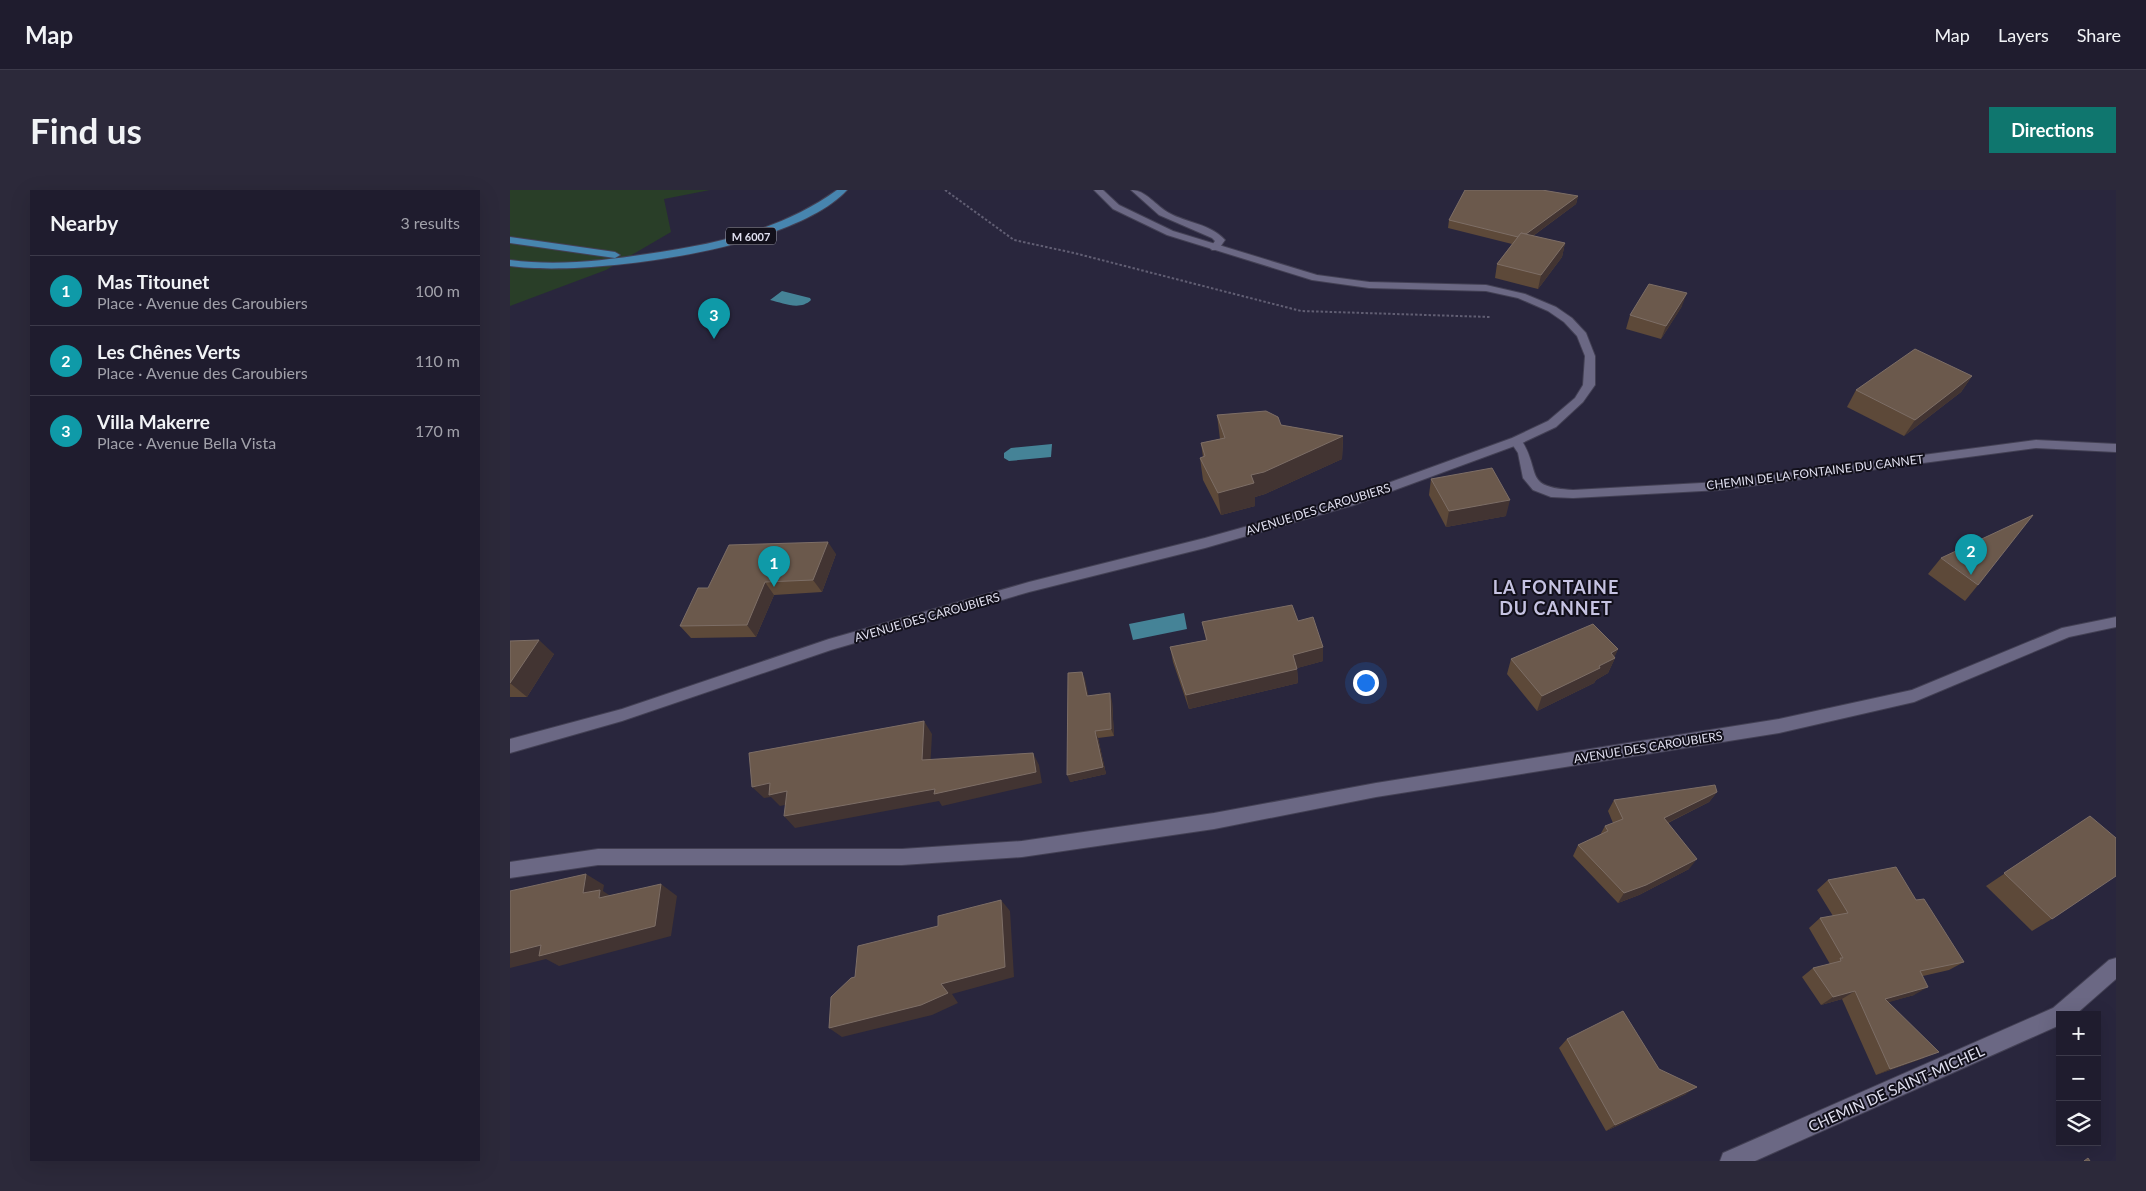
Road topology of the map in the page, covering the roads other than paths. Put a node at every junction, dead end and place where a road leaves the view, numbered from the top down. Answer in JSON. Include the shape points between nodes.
{"nodes":[{"id":1,"x":843,"y":190,"type":"edge"},
{"id":2,"x":1098,"y":190,"type":"edge"},
{"id":3,"x":1135,"y":190,"type":"edge"},
{"id":4,"x":510,"y":240,"type":"edge"},
{"id":5,"x":1215,"y":248,"type":"junction"},
{"id":6,"x":649,"y":257,"type":"junction"},
{"id":7,"x":510,"y":263,"type":"edge"},
{"id":8,"x":1516,"y":441,"type":"junction"},
{"id":9,"x":2116,"y":448,"type":"edge"},
{"id":10,"x":2116,"y":622,"type":"edge"},
{"id":11,"x":510,"y":746,"type":"edge"},
{"id":12,"x":510,"y":870,"type":"edge"},
{"id":13,"x":2116,"y":967,"type":"edge"},
{"id":14,"x":2065,"y":1011,"type":"edge"},
{"id":15,"x":2056,"y":1017,"type":"edge"},
{"id":16,"x":1731,"y":1161,"type":"edge"}],
"edges":[{"from":1,"to":6,"type":"main road","number":"M 6007","via":[[797,218],[753,236]]},
{"from":2,"to":5,"type":"street","name":"AVENUE DES CAROUBIERS","via":[[1116,207],[1170,233]]},
{"from":3,"to":5,"type":"street","via":[[1171,218],[1214,234],[1220,240]]},
{"from":4,"to":6,"type":"main road","number":"M 6007","via":[[601,255]]},
{"from":5,"to":8,"type":"street","name":"AVENUE DES CAROUBIERS","via":[[1316,278],[1369,285],[1486,288],[1521,296],[1552,309],[1582,335],[1590,356],[1589,385],[1579,400],[1552,424]]},
{"from":6,"to":7,"type":"main road","number":"M 6007","via":[[588,266]]},
{"from":8,"to":9,"type":"street","name":"CHEMIN DE LA FONTAINE DU CANNET","via":[[1524,453],[1529,478],[1537,487],[1552,493],[1573,494],[1720,486],[2036,444]]},
{"from":8,"to":11,"type":"street","name":"AVENUE DES CAROUBIERS","via":[[1349,502],[1029,587],[829,645],[622,715]]},
{"from":10,"to":12,"type":"street","name":"AVENUE DES CAROUBIERS","via":[[2067,632],[1914,696],[1856,709],[1778,726],[1376,790],[1214,822],[1012,849],[902,857],[598,856]]},
{"from":13,"to":14,"type":"street","name":"CHEMIN DE SAINT-MICHEL"},
{"from":15,"to":16,"type":"street","name":"CHEMIN DE SAINT-MICHEL"}]}
